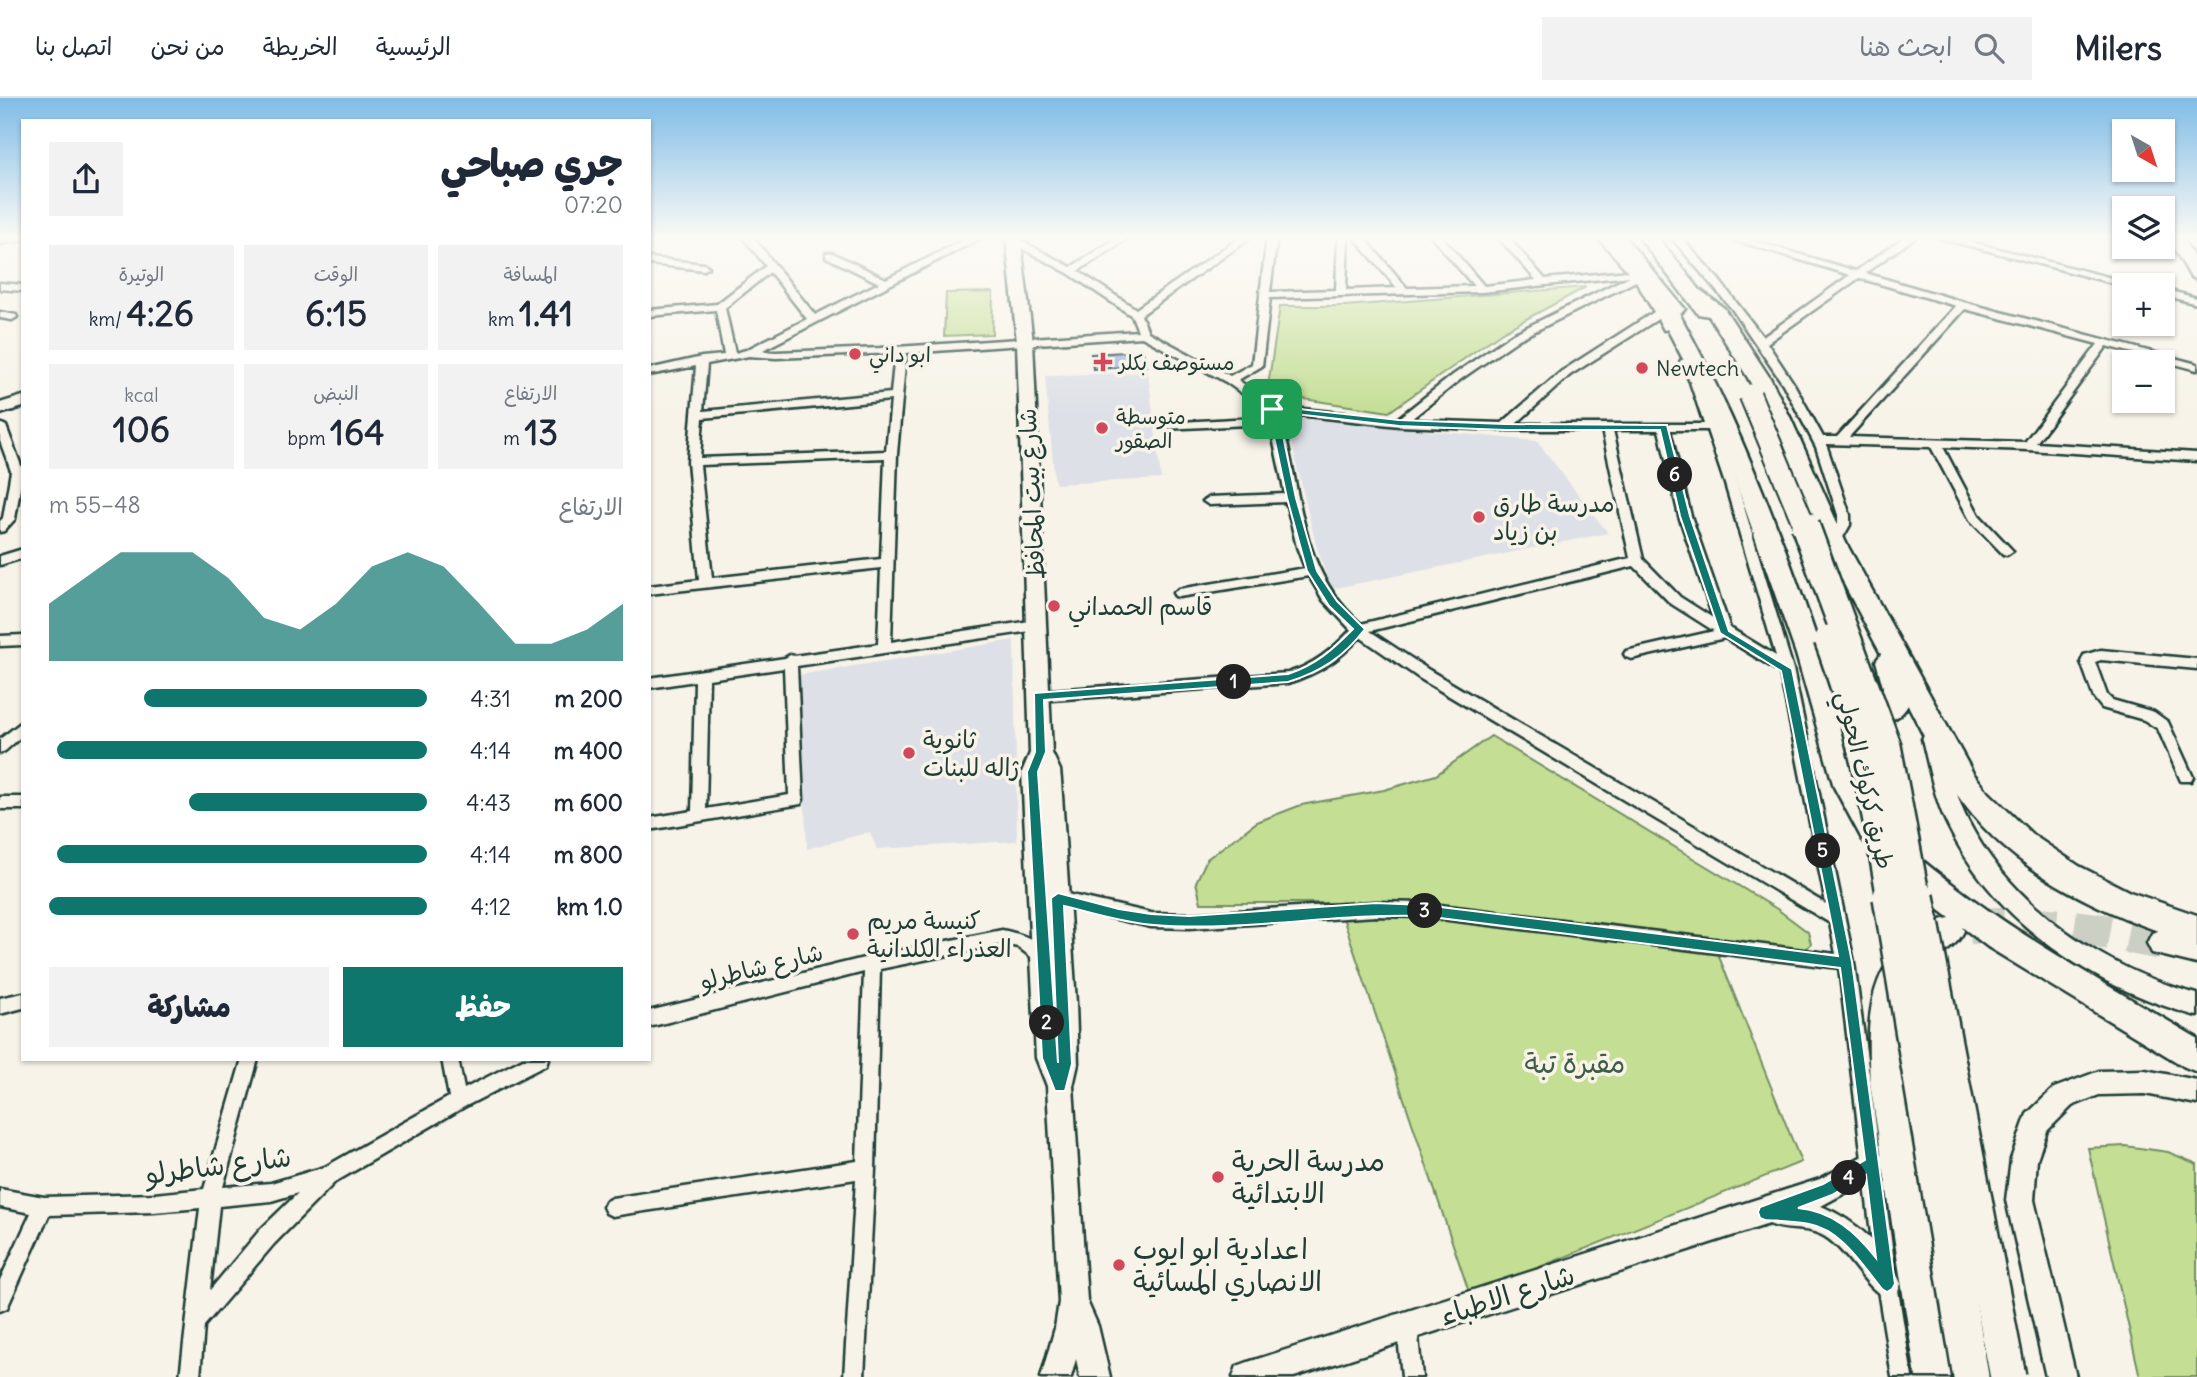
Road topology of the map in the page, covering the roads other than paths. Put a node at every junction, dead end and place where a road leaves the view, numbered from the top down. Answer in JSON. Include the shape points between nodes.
{"nodes":[{"id":1,"x":1265,"y":295,"type":"edge"},
{"id":2,"x":1695,"y":295,"type":"edge"},
{"id":3,"x":734,"y":296,"type":"edge"},
{"id":4,"x":794,"y":296,"type":"edge"},
{"id":5,"x":861,"y":296,"type":"edge"},
{"id":6,"x":1020,"y":296,"type":"edge"},
{"id":7,"x":1108,"y":296,"type":"edge"},
{"id":8,"x":1162,"y":296,"type":"edge"},
{"id":9,"x":1596,"y":296,"type":"edge"},
{"id":10,"x":1655,"y":296,"type":"edge"},
{"id":11,"x":1656,"y":296,"type":"edge"},
{"id":12,"x":1696,"y":296,"type":"edge"},
{"id":13,"x":1727,"y":296,"type":"edge"},
{"id":14,"x":1830,"y":296,"type":"edge"},
{"id":15,"x":1931,"y":296,"type":"edge"},
{"id":16,"x":2177,"y":296,"type":"edge"},
{"id":17,"x":2197,"y":301,"type":"edge"},
{"id":18,"x":1662,"y":304,"type":"junction"},
{"id":19,"x":1963,"y":305,"type":"junction"},
{"id":20,"x":720,"y":307,"type":"junction"},
{"id":21,"x":651,"y":313,"type":"edge"},
{"id":22,"x":1136,"y":314,"type":"junction"},
{"id":23,"x":0,"y":315,"type":"edge"},
{"id":24,"x":12,"y":317,"type":"dead end"},
{"id":25,"x":813,"y":320,"type":"junction"},
{"id":26,"x":1144,"y":334,"type":"junction"},
{"id":27,"x":1025,"y":342,"type":"junction"},
{"id":28,"x":1762,"y":342,"type":"junction"},
{"id":29,"x":2105,"y":342,"type":"junction"},
{"id":30,"x":901,"y":350,"type":"junction"},
{"id":31,"x":749,"y":353,"type":"junction"},
{"id":32,"x":730,"y":356,"type":"junction"},
{"id":33,"x":702,"y":360,"type":"junction"},
{"id":34,"x":2197,"y":366,"type":"edge"},
{"id":35,"x":651,"y":372,"type":"edge"},
{"id":36,"x":1230,"y":380,"type":"junction"},
{"id":37,"x":895,"y":396,"type":"junction"},
{"id":38,"x":1741,"y":396,"type":"junction"},
{"id":39,"x":21,"y":402,"type":"edge"},
{"id":40,"x":0,"y":409,"type":"edge"},
{"id":41,"x":1274,"y":414,"type":"junction"},
{"id":42,"x":698,"y":415,"type":"junction"},
{"id":43,"x":1399,"y":423,"type":"junction"},
{"id":44,"x":0,"y":426,"type":"edge"},
{"id":45,"x":1163,"y":426,"type":"dead end"},
{"id":46,"x":1505,"y":427,"type":"junction"},
{"id":47,"x":1607,"y":427,"type":"junction"},
{"id":48,"x":1664,"y":427,"type":"junction"},
{"id":49,"x":1712,"y":427,"type":"junction"},
{"id":50,"x":1818,"y":440,"type":"junction"},
{"id":51,"x":1840,"y":441,"type":"junction"},
{"id":52,"x":1935,"y":443,"type":"junction"},
{"id":53,"x":2028,"y":446,"type":"junction"},
{"id":54,"x":891,"y":454,"type":"junction"},
{"id":55,"x":2197,"y":457,"type":"edge"},
{"id":56,"x":694,"y":462,"type":"junction"},
{"id":57,"x":15,"y":472,"type":"edge"},
{"id":58,"x":1291,"y":498,"type":"junction"},
{"id":59,"x":1209,"y":501,"type":"dead end"},
{"id":60,"x":0,"y":528,"type":"edge"},
{"id":61,"x":1834,"y":543,"type":"junction"},
{"id":62,"x":2007,"y":551,"type":"dead end"},
{"id":63,"x":21,"y":554,"type":"edge"},
{"id":64,"x":0,"y":561,"type":"edge"},
{"id":65,"x":1636,"y":561,"type":"junction"},
{"id":66,"x":887,"y":563,"type":"junction"},
{"id":67,"x":1312,"y":571,"type":"junction"},
{"id":68,"x":706,"y":584,"type":"junction"},
{"id":69,"x":651,"y":590,"type":"edge"},
{"id":70,"x":1179,"y":593,"type":"dead end"},
{"id":71,"x":1783,"y":613,"type":"junction"},
{"id":72,"x":1875,"y":618,"type":"junction"},
{"id":73,"x":1037,"y":625,"type":"junction"},
{"id":74,"x":1359,"y":629,"type":"junction"},
{"id":75,"x":1725,"y":633,"type":"junction"},
{"id":76,"x":21,"y":639,"type":"edge"},
{"id":77,"x":0,"y":641,"type":"edge"},
{"id":78,"x":884,"y":647,"type":"junction"},
{"id":79,"x":1631,"y":654,"type":"dead end"},
{"id":80,"x":790,"y":660,"type":"junction"},
{"id":81,"x":1798,"y":661,"type":"junction"},
{"id":82,"x":2197,"y":663,"type":"edge"},
{"id":83,"x":702,"y":675,"type":"junction"},
{"id":84,"x":651,"y":683,"type":"edge"},
{"id":85,"x":1038,"y":696,"type":"junction"},
{"id":86,"x":1925,"y":711,"type":"junction"},
{"id":87,"x":21,"y":728,"type":"edge"},
{"id":88,"x":0,"y":747,"type":"edge"},
{"id":89,"x":1041,"y":752,"type":"junction"},
{"id":90,"x":2186,"y":777,"type":"dead end"},
{"id":91,"x":0,"y":803,"type":"edge"},
{"id":92,"x":21,"y":803,"type":"edge"},
{"id":93,"x":699,"y":816,"type":"junction"},
{"id":94,"x":651,"y":824,"type":"edge"},
{"id":95,"x":1058,"y":898,"type":"junction"},
{"id":96,"x":1836,"y":918,"type":"junction"},
{"id":97,"x":2197,"y":929,"type":"edge"},
{"id":98,"x":1948,"y":931,"type":"tunnel mouth"},
{"id":99,"x":2164,"y":943,"type":"tunnel mouth"},
{"id":100,"x":2197,"y":950,"type":"edge"},
{"id":101,"x":1043,"y":959,"type":"junction"},
{"id":102,"x":1846,"y":962,"type":"junction"},
{"id":103,"x":872,"y":963,"type":"junction"},
{"id":104,"x":21,"y":1001,"type":"edge"},
{"id":105,"x":2197,"y":1005,"type":"edge"},
{"id":106,"x":0,"y":1006,"type":"edge"},
{"id":107,"x":651,"y":1018,"type":"edge"},
{"id":108,"x":2197,"y":1056,"type":"edge"},
{"id":109,"x":249,"y":1061,"type":"edge"},
{"id":110,"x":450,"y":1061,"type":"edge"},
{"id":111,"x":536,"y":1061,"type":"edge"},
{"id":112,"x":1060,"y":1086,"type":"junction"},
{"id":113,"x":2197,"y":1092,"type":"edge"},
{"id":114,"x":458,"y":1101,"type":"junction"},
{"id":115,"x":1872,"y":1164,"type":"junction"},
{"id":116,"x":866,"y":1169,"type":"junction"},
{"id":117,"x":329,"y":1175,"type":"junction"},
{"id":118,"x":0,"y":1198,"type":"edge"},
{"id":119,"x":210,"y":1200,"type":"junction"},
{"id":120,"x":44,"y":1206,"type":"junction"},
{"id":121,"x":612,"y":1207,"type":"dead end"},
{"id":122,"x":1765,"y":1212,"type":"junction"},
{"id":123,"x":1887,"y":1284,"type":"junction"},
{"id":124,"x":0,"y":1301,"type":"edge"},
{"id":125,"x":1073,"y":1302,"type":"junction"},
{"id":126,"x":195,"y":1322,"type":"junction"},
{"id":127,"x":1406,"y":1326,"type":"junction"},
{"id":128,"x":190,"y":1377,"type":"edge"},
{"id":129,"x":855,"y":1377,"type":"edge"},
{"id":130,"x":1056,"y":1377,"type":"edge"},
{"id":131,"x":1095,"y":1377,"type":"edge"},
{"id":132,"x":1248,"y":1377,"type":"edge"},
{"id":133,"x":1412,"y":1377,"type":"edge"},
{"id":134,"x":1902,"y":1377,"type":"edge"},
{"id":135,"x":1936,"y":1377,"type":"edge"},
{"id":136,"x":1971,"y":1377,"type":"edge"},
{"id":137,"x":2008,"y":1377,"type":"edge"},
{"id":138,"x":2061,"y":1377,"type":"edge"}],
"edges":[{"from":1,"to":36,"type":"street","via":[[1257,366]]},
{"from":2,"to":38,"type":"highway","name":"طريق كركوك الحولي","via":[[1723,339]]},
{"from":3,"to":20,"type":"street"},
{"from":4,"to":25,"type":"street"},
{"from":5,"to":25,"type":"street"},
{"from":6,"to":27,"type":"main road","name":"شارع بيت المحافظ"},
{"from":7,"to":22,"type":"street"},
{"from":8,"to":22,"type":"street"},
{"from":9,"to":43,"type":"street","via":[[1515,337]]},
{"from":10,"to":18,"type":"street"},
{"from":11,"to":18,"type":"highway","name":"طريق كركوك الحولي"},
{"from":12,"to":61,"type":"highway","via":[[1717,312],[1746,355],[1780,419]]},
{"from":13,"to":28,"type":"street"},
{"from":14,"to":28,"type":"street"},
{"from":15,"to":19,"type":"street"},
{"from":16,"to":17,"type":"street"},
{"from":18,"to":38,"type":"highway","name":"طريق كركوك الحولي"},
{"from":18,"to":46,"type":"street","via":[[1566,373]]},
{"from":18,"to":49,"type":"street"},
{"from":18,"to":71,"type":"highway","via":[[1730,436]]},
{"from":19,"to":29,"type":"street"},
{"from":19,"to":51,"type":"street"},
{"from":20,"to":21,"type":"street"},
{"from":20,"to":32,"type":"street"},
{"from":22,"to":26,"type":"street"},
{"from":23,"to":24,"type":"street"},
{"from":25,"to":31,"type":"street"},
{"from":26,"to":27,"type":"street"},
{"from":26,"to":36,"type":"street"},
{"from":27,"to":30,"type":"street"},
{"from":27,"to":73,"type":"main road","name":"شارع بيت المحافظ"},
{"from":28,"to":50,"type":"street"},
{"from":29,"to":34,"type":"street"},
{"from":29,"to":53,"type":"street"},
{"from":30,"to":31,"type":"street"},
{"from":30,"to":37,"type":"street"},
{"from":31,"to":32,"type":"street"},
{"from":32,"to":33,"type":"street"},
{"from":33,"to":35,"type":"street"},
{"from":33,"to":42,"type":"street"},
{"from":36,"to":41,"type":"street"},
{"from":37,"to":42,"type":"street"},
{"from":37,"to":54,"type":"street"},
{"from":38,"to":136,"type":"highway","name":"طريق كركوك الحولي","bridge":true,"via":[[1849,694],[1863,748]]},
{"from":38,"to":137,"type":"highway","name":"طريق كركوك الحولي","bridge":true,"via":[[1806,528],[1887,746]]},
{"from":39,"to":40,"type":"main road"},
{"from":41,"to":43,"type":"street"},
{"from":41,"to":45,"type":"street"},
{"from":41,"to":58,"type":"street"},
{"from":42,"to":56,"type":"street"},
{"from":43,"to":46,"type":"street"},
{"from":44,"to":57,"type":"street"},
{"from":46,"to":47,"type":"street"},
{"from":47,"to":48,"type":"street"},
{"from":47,"to":65,"type":"street"},
{"from":48,"to":49,"type":"street"},
{"from":48,"to":75,"type":"street","via":[[1685,516]]},
{"from":49,"to":71,"type":"street"},
{"from":50,"to":51,"type":"street"},
{"from":50,"to":61,"type":"street","via":[[1844,515],[1844,526]]},
{"from":51,"to":52,"type":"street"},
{"from":52,"to":53,"type":"street"},
{"from":52,"to":62,"type":"street","via":[[1975,517]]},
{"from":53,"to":55,"type":"street"},
{"from":54,"to":56,"type":"street"},
{"from":54,"to":66,"type":"street"},
{"from":56,"to":68,"type":"street"},
{"from":57,"to":60,"type":"street","via":[[9,519]]},
{"from":58,"to":59,"type":"street"},
{"from":58,"to":67,"type":"street"},
{"from":61,"to":72,"type":"highway"},
{"from":63,"to":64,"type":"street"},
{"from":65,"to":74,"type":"street"},
{"from":65,"to":75,"type":"street","via":[[1675,600]]},
{"from":66,"to":68,"type":"street"},
{"from":66,"to":78,"type":"street"},
{"from":67,"to":70,"type":"street"},
{"from":67,"to":74,"type":"street","via":[[1333,604]]},
{"from":68,"to":69,"type":"street"},
{"from":71,"to":81,"type":"highway"},
{"from":72,"to":81,"type":"highway","via":[[1898,696],[1885,711],[1868,711],[1843,699]]},
{"from":72,"to":86,"type":"highway"},
{"from":73,"to":78,"type":"street"},
{"from":73,"to":85,"type":"main road","name":"شارع بيت المحافظ"},
{"from":74,"to":85,"type":"street","via":[[1328,661],[1288,678]]},
{"from":74,"to":96,"type":"street","via":[[1424,674]]},
{"from":75,"to":79,"type":"street"},
{"from":75,"to":81,"type":"street"},
{"from":76,"to":77,"type":"street"},
{"from":78,"to":80,"type":"street"},
{"from":80,"to":83,"type":"street"},
{"from":80,"to":93,"type":"street","via":[[796,800]]},
{"from":81,"to":96,"type":"street"},
{"from":81,"to":108,"type":"highway","via":[[1848,787],[1866,820],[1892,852],[2000,937]]},
{"from":82,"to":90,"type":"street","via":[[2101,655],[2088,662],[2107,704],[2149,716],[2163,726]]},
{"from":83,"to":84,"type":"street"},
{"from":83,"to":93,"type":"street"},
{"from":85,"to":89,"type":"main road","name":"شارع بيت المحافظ"},
{"from":86,"to":97,"type":"highway","via":[[1963,781],[2002,827],[2026,847],[2119,902]]},
{"from":86,"to":105,"type":"main road","via":[[1951,807],[1995,879],[2045,926],[2099,966],[2154,993]]},
{"from":87,"to":88,"type":"street"},
{"from":89,"to":95,"type":"main road","name":"شارع بيت المحافظ","via":[[1049,770]]},
{"from":89,"to":101,"type":"main road","name":"شارع بيت المحافظ","via":[[1033,772]]},
{"from":91,"to":92,"type":"street"},
{"from":93,"to":94,"type":"street"},
{"from":95,"to":102,"type":"street","via":[[1130,916],[1189,921],[1364,909],[1424,911]]},
{"from":95,"to":112,"type":"main road","name":"شارع بيت المحافظ","via":[[1065,1064]]},
{"from":96,"to":102,"type":"street"},
{"from":98,"to":135,"type":"highway","via":[[1901,968],[1887,1010],[1884,1037],[1887,1082]]},
{"from":99,"to":100,"type":"highway"},
{"from":101,"to":103,"type":"street","name":"شارع شاطرلو","via":[[1022,941],[1002,937]]},
{"from":101,"to":112,"type":"main road","name":"شارع بيت المحافظ","via":[[1049,1058]]},
{"from":102,"to":115,"type":"street"},
{"from":103,"to":107,"type":"street","name":"شارع شاطرلو"},
{"from":103,"to":116,"type":"street"},
{"from":104,"to":106,"type":"street"},
{"from":109,"to":119,"type":"street"},
{"from":110,"to":114,"type":"street"},
{"from":111,"to":114,"type":"street","name":"شارع شاطرلو"},
{"from":112,"to":125,"type":"main road","name":"شارع بيت المحافظ"},
{"from":113,"to":138,"type":"main road","via":[[2145,1082],[2099,1083],[2063,1097],[2036,1123],[2024,1159],[2020,1200]]},
{"from":114,"to":117,"type":"street","name":"شارع شاطرلو"},
{"from":115,"to":122,"type":"main road","name":"شارع الاطباء","via":[[1827,1190]]},
{"from":115,"to":123,"type":"street"},
{"from":116,"to":121,"type":"street"},
{"from":116,"to":129,"type":"street"},
{"from":117,"to":119,"type":"street","name":"شارع شاطرلو","via":[[271,1192]]},
{"from":117,"to":126,"type":"street","via":[[267,1237]]},
{"from":118,"to":120,"type":"street","name":"شارع شاطرلو"},
{"from":119,"to":120,"type":"street","name":"شارع شاطرلو"},
{"from":119,"to":126,"type":"street"},
{"from":120,"to":124,"type":"street"},
{"from":122,"to":123,"type":"main road","name":"شارع الاطباء","via":[[1827,1222],[1855,1242]]},
{"from":122,"to":127,"type":"main road","name":"شارع الاطباء"},
{"from":123,"to":134,"type":"street"},
{"from":125,"to":130,"type":"main road","name":"شارع بيت المحافظ"},
{"from":125,"to":131,"type":"main road","name":"شارع بيت المحافظ"},
{"from":126,"to":128,"type":"street"},
{"from":127,"to":132,"type":"main road","name":"شارع الاطباء"},
{"from":127,"to":133,"type":"street"}]}
